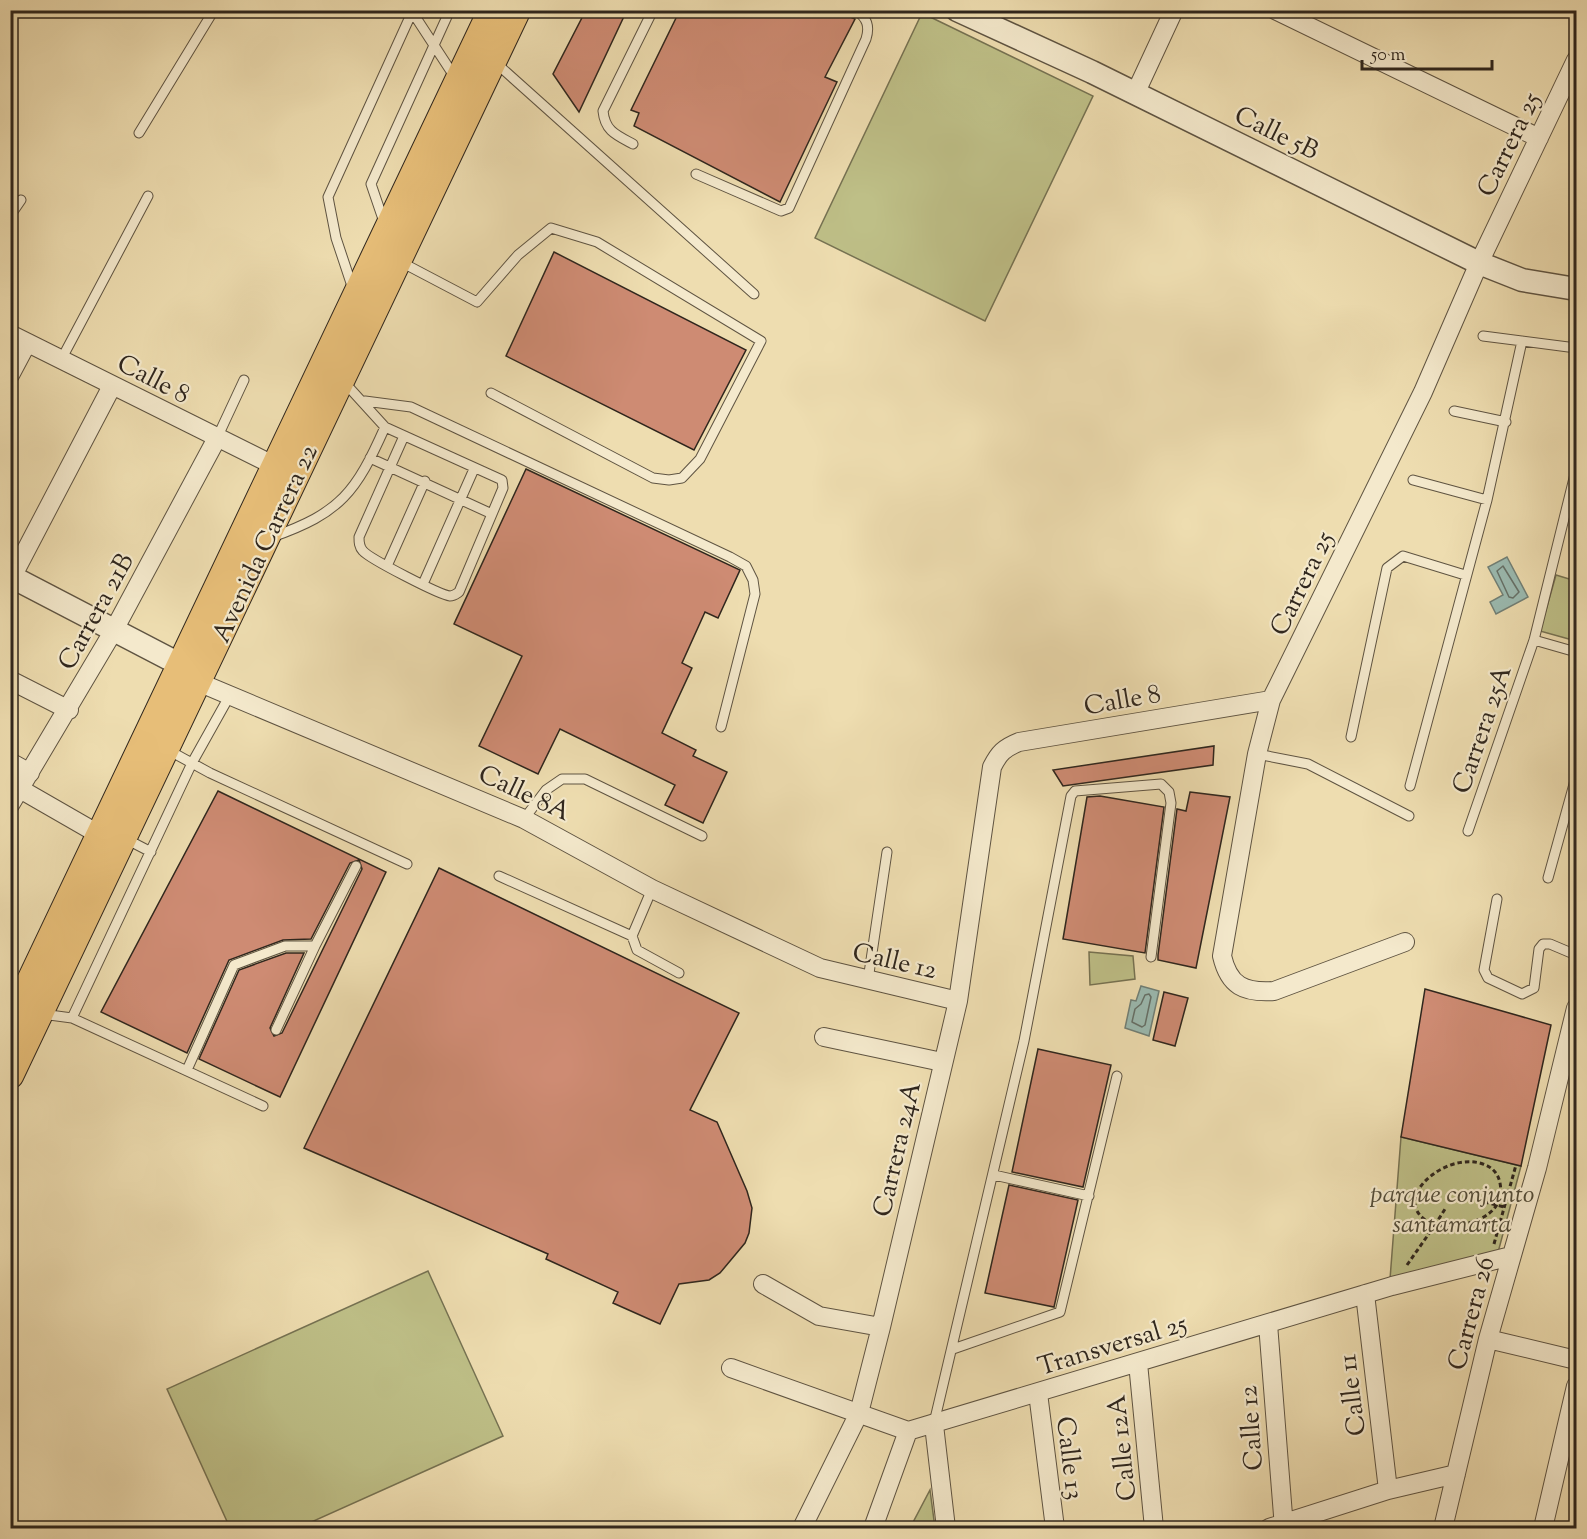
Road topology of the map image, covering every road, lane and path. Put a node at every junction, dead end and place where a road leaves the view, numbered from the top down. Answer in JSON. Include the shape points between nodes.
{"nodes":[{"id":1,"x":214,"y":10,"type":"edge"},
{"id":2,"x":450,"y":10,"type":"edge"},
{"id":3,"x":492,"y":10,"type":"edge"},
{"id":4,"x":518,"y":10,"type":"edge"},
{"id":5,"x":653,"y":10,"type":"edge"},
{"id":6,"x":856,"y":10,"type":"edge"},
{"id":7,"x":957,"y":10,"type":"edge"},
{"id":8,"x":1174,"y":10,"type":"edge"},
{"id":9,"x":1275,"y":10,"type":"edge"},
{"id":10,"x":412,"y":11,"type":"edge"},
{"id":11,"x":434,"y":44,"type":"junction"},
{"id":12,"x":1576,"y":60,"type":"edge"},
{"id":13,"x":494,"y":61,"type":"junction"},
{"id":14,"x":458,"y":82,"type":"junction"},
{"id":15,"x":1136,"y":94,"type":"junction"},
{"id":16,"x":139,"y":133,"type":"dead end"},
{"id":17,"x":1539,"y":138,"type":"junction"},
{"id":18,"x":633,"y":144,"type":"dead end"},
{"id":19,"x":696,"y":174,"type":"dead end"},
{"id":20,"x":148,"y":196,"type":"dead end"},
{"id":21,"x":21,"y":200,"type":"dead end"},
{"id":22,"x":10,"y":216,"type":"edge"},
{"id":23,"x":387,"y":229,"type":"junction"},
{"id":24,"x":398,"y":261,"type":"junction"},
{"id":25,"x":1479,"y":263,"type":"junction"},
{"id":26,"x":1576,"y":289,"type":"edge"},
{"id":27,"x":754,"y":294,"type":"dead end"},
{"id":28,"x":356,"y":297,"type":"junction"},
{"id":29,"x":10,"y":334,"type":"edge"},
{"id":30,"x":1483,"y":336,"type":"dead end"},
{"id":31,"x":1522,"y":341,"type":"junction"},
{"id":32,"x":27,"y":343,"type":"junction"},
{"id":33,"x":1576,"y":348,"type":"edge"},
{"id":34,"x":61,"y":360,"type":"junction"},
{"id":35,"x":10,"y":375,"type":"edge"},
{"id":36,"x":342,"y":379,"type":"junction"},
{"id":37,"x":244,"y":380,"type":"dead end"},
{"id":38,"x":112,"y":386,"type":"junction"},
{"id":39,"x":491,"y":393,"type":"dead end"},
{"id":40,"x":364,"y":401,"type":"junction"},
{"id":41,"x":1454,"y":411,"type":"dead end"},
{"id":42,"x":1506,"y":422,"type":"junction"},
{"id":43,"x":385,"y":427,"type":"junction"},
{"id":44,"x":404,"y":436,"type":"junction"},
{"id":45,"x":217,"y":438,"type":"junction"},
{"id":46,"x":370,"y":458,"type":"junction"},
{"id":47,"x":275,"y":466,"type":"junction"},
{"id":48,"x":390,"y":466,"type":"junction"},
{"id":49,"x":474,"y":469,"type":"junction"},
{"id":50,"x":1576,"y":470,"type":"edge"},
{"id":51,"x":1413,"y":480,"type":"dead end"},
{"id":52,"x":425,"y":481,"type":"junction"},
{"id":53,"x":461,"y":498,"type":"junction"},
{"id":54,"x":1487,"y":500,"type":"junction"},
{"id":55,"x":492,"y":514,"type":"junction"},
{"id":56,"x":266,"y":539,"type":"junction"},
{"id":57,"x":387,"y":566,"type":"junction"},
{"id":58,"x":1465,"y":575,"type":"junction"},
{"id":59,"x":11,"y":576,"type":"edge"},
{"id":60,"x":423,"y":584,"type":"junction"},
{"id":61,"x":114,"y":630,"type":"junction"},
{"id":62,"x":1534,"y":640,"type":"junction"},
{"id":63,"x":1576,"y":652,"type":"edge"},
{"id":64,"x":189,"y":674,"type":"junction"},
{"id":65,"x":10,"y":680,"type":"edge"},
{"id":66,"x":230,"y":695,"type":"junction"},
{"id":67,"x":1271,"y":700,"type":"junction"},
{"id":68,"x":69,"y":710,"type":"junction"},
{"id":69,"x":721,"y":727,"type":"dead end"},
{"id":70,"x":1351,"y":737,"type":"dead end"},
{"id":71,"x":166,"y":749,"type":"junction"},
{"id":72,"x":1257,"y":754,"type":"junction"},
{"id":73,"x":10,"y":762,"type":"edge"},
{"id":74,"x":192,"y":763,"type":"junction"},
{"id":75,"x":992,"y":767,"type":"joint"},
{"id":76,"x":30,"y":773,"type":"junction"},
{"id":77,"x":1576,"y":777,"type":"edge"},
{"id":78,"x":1410,"y":786,"type":"dead end"},
{"id":79,"x":20,"y":789,"type":"junction"},
{"id":80,"x":10,"y":805,"type":"edge"},
{"id":81,"x":1409,"y":816,"type":"dead end"},
{"id":82,"x":524,"y":819,"type":"junction"},
{"id":83,"x":1468,"y":831,"type":"dead end"},
{"id":84,"x":112,"y":836,"type":"junction"},
{"id":85,"x":702,"y":836,"type":"dead end"},
{"id":86,"x":151,"y":852,"type":"junction"},
{"id":87,"x":887,"y":852,"type":"dead end"},
{"id":88,"x":407,"y":864,"type":"dead end"},
{"id":89,"x":356,"y":866,"type":"dead end"},
{"id":90,"x":499,"y":876,"type":"dead end"},
{"id":91,"x":1548,"y":878,"type":"dead end"},
{"id":92,"x":652,"y":889,"type":"junction"},
{"id":93,"x":1497,"y":899,"type":"dead end"},
{"id":94,"x":632,"y":936,"type":"junction"},
{"id":95,"x":1405,"y":942,"type":"dead end"},
{"id":96,"x":315,"y":946,"type":"junction"},
{"id":97,"x":1576,"y":955,"type":"edge"},
{"id":98,"x":1150,"y":957,"type":"dead end"},
{"id":99,"x":820,"y":968,"type":"joint"},
{"id":100,"x":679,"y":973,"type":"dead end"},
{"id":101,"x":868,"y":980,"type":"junction"},
{"id":102,"x":958,"y":1001,"type":"junction"},
{"id":103,"x":1576,"y":1008,"type":"edge"},
{"id":104,"x":40,"y":1013,"type":"junction"},
{"id":105,"x":72,"y":1018,"type":"junction"},
{"id":106,"x":10,"y":1024,"type":"edge"},
{"id":107,"x":276,"y":1030,"type":"dead end"},
{"id":108,"x":824,"y":1037,"type":"dead end"},
{"id":109,"x":942,"y":1062,"type":"junction"},
{"id":110,"x":187,"y":1070,"type":"junction"},
{"id":111,"x":10,"y":1075,"type":"edge"},
{"id":112,"x":1117,"y":1076,"type":"dead end"},
{"id":113,"x":263,"y":1106,"type":"dead end"},
{"id":114,"x":1516,"y":1165,"type":"dead end"},
{"id":115,"x":994,"y":1175,"type":"junction"},
{"id":116,"x":1089,"y":1196,"type":"junction"},
{"id":117,"x":1477,"y":1200,"type":"dead end"},
{"id":118,"x":1498,"y":1205,"type":"junction"},
{"id":119,"x":1506,"y":1207,"type":"junction"},
{"id":120,"x":1446,"y":1209,"type":"dead end"},
{"id":121,"x":1434,"y":1226,"type":"junction"},
{"id":122,"x":1492,"y":1254,"type":"dead end"},
{"id":123,"x":1511,"y":1256,"type":"junction"},
{"id":124,"x":763,"y":1284,"type":"dead end"},
{"id":125,"x":1392,"y":1286,"type":"junction"},
{"id":126,"x":1365,"y":1294,"type":"junction"},
{"id":127,"x":1268,"y":1324,"type":"junction"},
{"id":128,"x":881,"y":1327,"type":"junction"},
{"id":129,"x":1488,"y":1339,"type":"junction"},
{"id":130,"x":953,"y":1349,"type":"junction"},
{"id":131,"x":1576,"y":1360,"type":"edge"},
{"id":132,"x":1138,"y":1363,"type":"junction"},
{"id":133,"x":731,"y":1368,"type":"dead end"},
{"id":134,"x":1576,"y":1386,"type":"edge"},
{"id":135,"x":1038,"y":1393,"type":"junction"},
{"id":136,"x":859,"y":1413,"type":"junction"},
{"id":137,"x":1574,"y":1418,"type":"edge"},
{"id":138,"x":934,"y":1425,"type":"junction"},
{"id":139,"x":908,"y":1431,"type":"junction"},
{"id":140,"x":1456,"y":1474,"type":"junction"},
{"id":141,"x":1388,"y":1490,"type":"junction"},
{"id":142,"x":1279,"y":1527,"type":"edge"},
{"id":143,"x":802,"y":1528,"type":"edge"},
{"id":144,"x":873,"y":1528,"type":"edge"},
{"id":145,"x":946,"y":1528,"type":"edge"},
{"id":146,"x":1055,"y":1528,"type":"edge"},
{"id":147,"x":1154,"y":1528,"type":"edge"},
{"id":148,"x":1443,"y":1528,"type":"edge"},
{"id":149,"x":1543,"y":1528,"type":"edge"}],
"edges":[{"from":1,"to":16,"type":"lane"},
{"from":2,"to":11,"type":"lane"},
{"from":3,"to":14,"type":"main road","name":"Avenida Carrera 22"},
{"from":4,"to":13,"type":"main road","name":"Avenida Carrera 22"},
{"from":5,"to":18,"type":"lane","via":[[603,111],[604,124]]},
{"from":6,"to":19,"type":"lane","via":[[869,29],[866,39],[789,208],[780,211]]},
{"from":7,"to":15,"type":"street","name":"Calle 5B"},
{"from":8,"to":15,"type":"street"},
{"from":9,"to":17,"type":"street"},
{"from":10,"to":11,"type":"lane"},
{"from":10,"to":28,"type":"lane","via":[[328,197],[336,238]]},
{"from":11,"to":14,"type":"lane"},
{"from":11,"to":23,"type":"lane","via":[[371,184]]},
{"from":12,"to":17,"type":"street","name":"Carrera 25"},
{"from":13,"to":24,"type":"main road","name":"Avenida Carrera 22"},
{"from":13,"to":27,"type":"lane"},
{"from":14,"to":23,"type":"main road","name":"Avenida Carrera 22"},
{"from":15,"to":25,"type":"street","name":"Calle 5B"},
{"from":17,"to":25,"type":"street","name":"Carrera 25"},
{"from":20,"to":34,"type":"lane"},
{"from":21,"to":22,"type":"lane"},
{"from":23,"to":28,"type":"main road","name":"Avenida Carrera 22"},
{"from":24,"to":36,"type":"main road","name":"Avenida Carrera 22"},
{"from":24,"to":39,"type":"lane","via":[[477,302],[518,255],[551,228],[597,242],[758,338],[761,344],[700,459],[682,478],[653,478]]},
{"from":25,"to":26,"type":"street","name":"Calle 5B","via":[[1522,280]]},
{"from":25,"to":67,"type":"street","name":"Carrera 25","via":[[1423,392]]},
{"from":28,"to":47,"type":"main road","name":"Avenida Carrera 22"},
{"from":29,"to":32,"type":"street","name":"Calle 8"},
{"from":30,"to":31,"type":"lane"},
{"from":31,"to":33,"type":"lane"},
{"from":31,"to":42,"type":"lane"},
{"from":32,"to":34,"type":"street","name":"Calle 8"},
{"from":32,"to":35,"type":"street"},
{"from":34,"to":38,"type":"street","name":"Calle 8"},
{"from":36,"to":40,"type":"lane"},
{"from":36,"to":56,"type":"main road","name":"Avenida Carrera 22"},
{"from":37,"to":45,"type":"lane"},
{"from":38,"to":45,"type":"street","name":"Calle 8"},
{"from":38,"to":59,"type":"street"},
{"from":40,"to":43,"type":"lane"},
{"from":40,"to":69,"type":"lane","via":[[411,407],[746,566],[755,594]]},
{"from":41,"to":42,"type":"lane"},
{"from":42,"to":54,"type":"lane"},
{"from":43,"to":44,"type":"lane"},
{"from":43,"to":46,"type":"lane"},
{"from":44,"to":48,"type":"lane"},
{"from":44,"to":49,"type":"lane"},
{"from":45,"to":47,"type":"street","name":"Calle 8"},
{"from":45,"to":61,"type":"street","name":"Carrera 21B"},
{"from":46,"to":48,"type":"lane"},
{"from":46,"to":56,"type":"lane","via":[[348,496],[306,525]]},
{"from":47,"to":64,"type":"main road","name":"Avenida Carrera 22"},
{"from":48,"to":52,"type":"lane"},
{"from":48,"to":57,"type":"lane","via":[[359,537],[363,551]]},
{"from":49,"to":53,"type":"lane"},
{"from":49,"to":55,"type":"lane","via":[[502,480]]},
{"from":50,"to":62,"type":"lane","name":"Carrera 25A"},
{"from":51,"to":54,"type":"lane"},
{"from":52,"to":53,"type":"lane"},
{"from":52,"to":57,"type":"lane"},
{"from":53,"to":55,"type":"lane"},
{"from":53,"to":60,"type":"lane"},
{"from":54,"to":58,"type":"lane"},
{"from":55,"to":60,"type":"lane","via":[[459,592],[450,596]]},
{"from":56,"to":64,"type":"main road","name":"Avenida Carrera 22"},
{"from":57,"to":60,"type":"lane"},
{"from":58,"to":70,"type":"lane","via":[[1403,556],[1387,568]]},
{"from":58,"to":78,"type":"lane"},
{"from":59,"to":61,"type":"street","name":"Calle 8A"},
{"from":61,"to":64,"type":"street","name":"Calle 8A"},
{"from":61,"to":68,"type":"street","name":"Carrera 21B"},
{"from":62,"to":63,"type":"lane"},
{"from":62,"to":83,"type":"lane","name":"Carrera 25A"},
{"from":64,"to":66,"type":"street","name":"Calle 8A"},
{"from":64,"to":71,"type":"main road","name":"Avenida Carrera 22"},
{"from":64,"to":84,"type":"main road","name":"Avenida Carrera 22"},
{"from":65,"to":68,"type":"street"},
{"from":66,"to":74,"type":"lane"},
{"from":66,"to":82,"type":"street","name":"Calle 8A"},
{"from":67,"to":72,"type":"street","name":"Carrera 25"},
{"from":67,"to":75,"type":"street","name":"Calle 8","via":[[1019,742],[998,753]]},
{"from":68,"to":76,"type":"street","name":"Carrera 21B"},
{"from":71,"to":74,"type":"lane"},
{"from":71,"to":84,"type":"main road","name":"Avenida Carrera 22"},
{"from":72,"to":81,"type":"lane","via":[[1308,764]]},
{"from":72,"to":95,"type":"street","name":"Carrera 25","via":[[1222,956],[1226,973],[1239,986],[1255,992],[1274,991]]},
{"from":73,"to":76,"type":"street"},
{"from":74,"to":86,"type":"lane"},
{"from":74,"to":88,"type":"lane"},
{"from":75,"to":102,"type":"street","name":"Carrera 24A"},
{"from":76,"to":79,"type":"street","name":"Carrera 21B"},
{"from":77,"to":91,"type":"lane"},
{"from":79,"to":80,"type":"street","name":"Carrera 21B"},
{"from":79,"to":84,"type":"street"},
{"from":82,"to":85,"type":"lane","via":[[546,790],[562,779],[585,779]]},
{"from":82,"to":92,"type":"street","name":"Calle 8A"},
{"from":84,"to":86,"type":"lane"},
{"from":84,"to":104,"type":"main road","name":"Avenida Carrera 22"},
{"from":84,"to":106,"type":"main road","name":"Avenida Carrera 22"},
{"from":86,"to":105,"type":"lane"},
{"from":87,"to":101,"type":"lane"},
{"from":89,"to":96,"type":"lane"},
{"from":90,"to":94,"type":"lane"},
{"from":92,"to":94,"type":"lane"},
{"from":92,"to":99,"type":"street","name":"Calle 8A"},
{"from":93,"to":97,"type":"lane","via":[[1484,970],[1488,978],[1522,994],[1534,988],[1543,944]]},
{"from":94,"to":100,"type":"lane","via":[[637,950]]},
{"from":96,"to":107,"type":"lane"},
{"from":96,"to":110,"type":"lane","via":[[285,946],[234,965]]},
{"from":98,"to":115,"type":"lane","via":[[1171,803],[1169,792],[1161,784],[1075,791]]},
{"from":99,"to":101,"type":"street","name":"Calle 12"},
{"from":101,"to":102,"type":"street","name":"Calle 12"},
{"from":102,"to":109,"type":"street","name":"Carrera 24A"},
{"from":103,"to":123,"type":"street","name":"Carrera 26","via":[[1538,1168]]},
{"from":104,"to":105,"type":"lane"},
{"from":104,"to":111,"type":"main road","name":"Avenida Carrera 22"},
{"from":105,"to":110,"type":"lane"},
{"from":108,"to":109,"type":"street"},
{"from":109,"to":128,"type":"street","name":"Carrera 24A"},
{"from":110,"to":113,"type":"lane"},
{"from":112,"to":116,"type":"lane"},
{"from":114,"to":119,"type":"path"},
{"from":115,"to":116,"type":"lane"},
{"from":115,"to":130,"type":"lane"},
{"from":116,"to":130,"type":"lane","via":[[1060,1312]]},
{"from":117,"to":118,"type":"path"},
{"from":118,"to":119,"type":"path"},
{"from":118,"to":121,"type":"path","via":[[1487,1215],[1465,1224]]},
{"from":118,"to":121,"type":"path","via":[[1500,1181],[1494,1170],[1470,1161],[1449,1165],[1430,1175],[1417,1192],[1421,1215]]},
{"from":119,"to":122,"type":"path"},
{"from":120,"to":121,"type":"path"},
{"from":121,"to":125,"type":"path"},
{"from":123,"to":125,"type":"street","name":"Transversal 25"},
{"from":123,"to":129,"type":"street","name":"Carrera 26"},
{"from":124,"to":128,"type":"street","via":[[819,1316]]},
{"from":125,"to":126,"type":"street","name":"Transversal 25"},
{"from":126,"to":127,"type":"street","name":"Transversal 25"},
{"from":126,"to":141,"type":"street","name":"Calle 11"},
{"from":127,"to":132,"type":"street","name":"Transversal 25"},
{"from":127,"to":142,"type":"street","name":"Calle 12"},
{"from":128,"to":136,"type":"street","name":"Carrera 24A"},
{"from":129,"to":131,"type":"street"},
{"from":129,"to":140,"type":"street","name":"Carrera 26"},
{"from":130,"to":138,"type":"lane"},
{"from":132,"to":135,"type":"street","name":"Transversal 25"},
{"from":132,"to":147,"type":"street","name":"Calle 12A"},
{"from":133,"to":136,"type":"street"},
{"from":134,"to":137,"type":"street"},
{"from":135,"to":138,"type":"street","name":"Transversal 25"},
{"from":135,"to":146,"type":"street","name":"Calle 13"},
{"from":136,"to":139,"type":"street"},
{"from":136,"to":143,"type":"street","name":"Carrera 24A"},
{"from":137,"to":149,"type":"street"},
{"from":138,"to":139,"type":"street","name":"Transversal 25"},
{"from":138,"to":145,"type":"street"},
{"from":139,"to":144,"type":"street"},
{"from":140,"to":141,"type":"street"},
{"from":140,"to":148,"type":"street","name":"Carrera 26"},
{"from":141,"to":142,"type":"street"}]}
